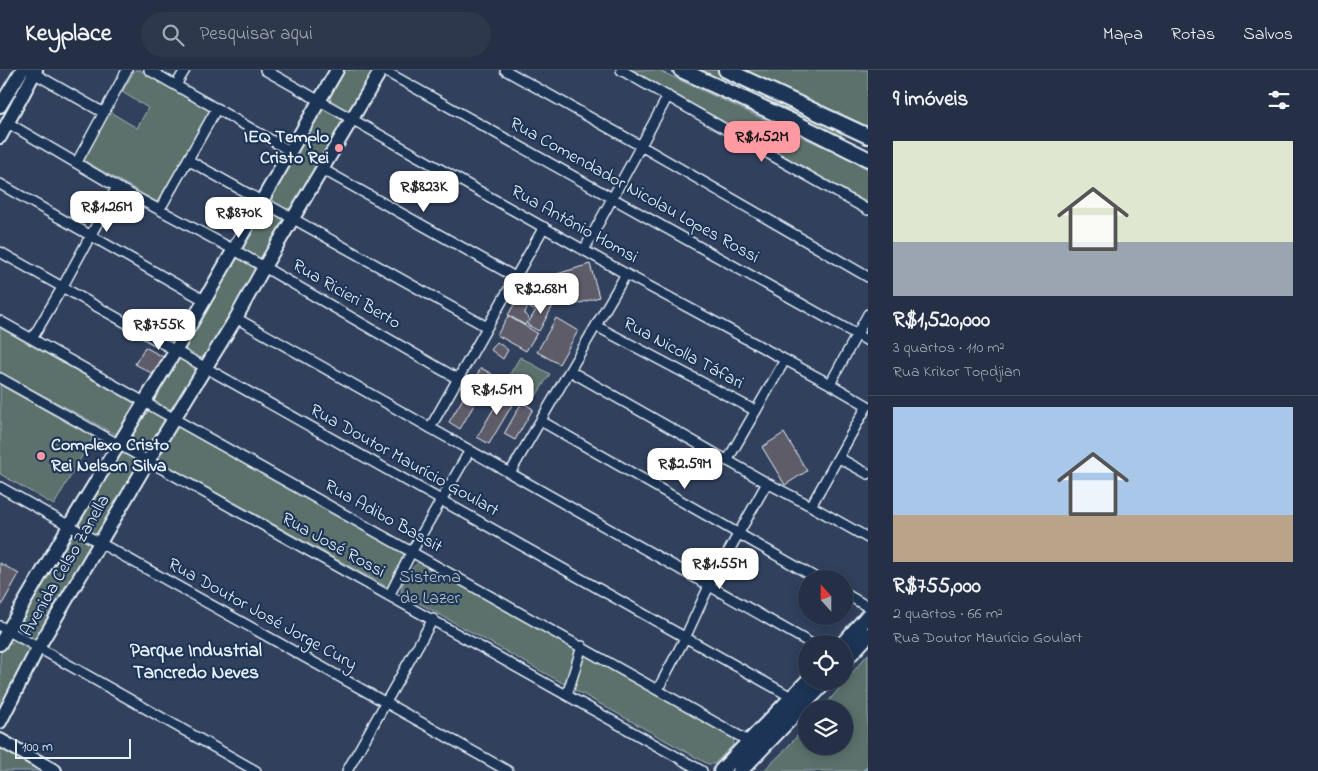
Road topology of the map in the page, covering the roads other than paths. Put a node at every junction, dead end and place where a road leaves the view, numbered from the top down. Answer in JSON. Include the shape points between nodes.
{"nodes":[{"id":1,"x":127,"y":70,"type":"edge"},
{"id":2,"x":149,"y":70,"type":"edge"},
{"id":3,"x":185,"y":70,"type":"edge"},
{"id":4,"x":265,"y":70,"type":"edge"},
{"id":5,"x":337,"y":70,"type":"edge"},
{"id":6,"x":382,"y":70,"type":"edge"},
{"id":7,"x":505,"y":70,"type":"edge"},
{"id":8,"x":621,"y":70,"type":"edge"},
{"id":9,"x":681,"y":70,"type":"edge"},
{"id":10,"x":726,"y":70,"type":"edge"},
{"id":11,"x":30,"y":71,"type":"edge"},
{"id":12,"x":176,"y":85,"type":"junction"},
{"id":13,"x":668,"y":96,"type":"junction"},
{"id":14,"x":320,"y":101,"type":"junction"},
{"id":15,"x":0,"y":106,"type":"edge"},
{"id":16,"x":217,"y":108,"type":"junction"},
{"id":17,"x":104,"y":113,"type":"junction"},
{"id":18,"x":351,"y":118,"type":"junction"},
{"id":19,"x":8,"y":122,"type":"junction"},
{"id":20,"x":868,"y":136,"type":"edge"},
{"id":21,"x":0,"y":137,"type":"edge"},
{"id":22,"x":641,"y":146,"type":"junction"},
{"id":23,"x":290,"y":150,"type":"junction"},
{"id":24,"x":868,"y":159,"type":"edge"},
{"id":25,"x":188,"y":160,"type":"junction"},
{"id":26,"x":77,"y":162,"type":"junction"},
{"id":27,"x":322,"y":169,"type":"junction"},
{"id":28,"x":0,"y":184,"type":"edge"},
{"id":29,"x":117,"y":187,"type":"junction"},
{"id":30,"x":613,"y":198,"type":"junction"},
{"id":31,"x":261,"y":200,"type":"junction"},
{"id":32,"x":160,"y":209,"type":"junction"},
{"id":33,"x":868,"y":210,"type":"edge"},
{"id":34,"x":292,"y":218,"type":"junction"},
{"id":35,"x":544,"y":227,"type":"junction"},
{"id":36,"x":89,"y":236,"type":"junction"},
{"id":37,"x":232,"y":249,"type":"junction"},
{"id":38,"x":584,"y":250,"type":"junction"},
{"id":39,"x":0,"y":252,"type":"edge"},
{"id":40,"x":264,"y":267,"type":"junction"},
{"id":41,"x":626,"y":274,"type":"junction"},
{"id":42,"x":515,"y":277,"type":"junction"},
{"id":43,"x":868,"y":277,"type":"edge"},
{"id":44,"x":63,"y":286,"type":"junction"},
{"id":45,"x":204,"y":300,"type":"junction"},
{"id":46,"x":868,"y":314,"type":"edge"},
{"id":47,"x":236,"y":318,"type":"junction"},
{"id":48,"x":0,"y":321,"type":"edge"},
{"id":49,"x":596,"y":326,"type":"junction"},
{"id":50,"x":487,"y":327,"type":"junction"},
{"id":51,"x":857,"y":334,"type":"junction"},
{"id":52,"x":32,"y":339,"type":"junction"},
{"id":53,"x":868,"y":341,"type":"edge"},
{"id":54,"x":176,"y":350,"type":"junction"},
{"id":55,"x":785,"y":360,"type":"junction"},
{"id":56,"x":206,"y":367,"type":"junction"},
{"id":57,"x":570,"y":371,"type":"junction"},
{"id":58,"x":0,"y":378,"type":"edge"},
{"id":59,"x":458,"y":379,"type":"junction"},
{"id":60,"x":830,"y":384,"type":"junction"},
{"id":61,"x":145,"y":401,"type":"junction"},
{"id":62,"x":868,"y":406,"type":"edge"},
{"id":63,"x":756,"y":411,"type":"junction"},
{"id":64,"x":174,"y":418,"type":"junction"},
{"id":65,"x":540,"y":421,"type":"junction"},
{"id":66,"x":430,"y":428,"type":"junction"},
{"id":67,"x":119,"y":445,"type":"junction"},
{"id":68,"x":470,"y":450,"type":"junction"},
{"id":69,"x":839,"y":458,"type":"junction"},
{"id":70,"x":148,"y":461,"type":"junction"},
{"id":71,"x":727,"y":461,"type":"junction"},
{"id":72,"x":510,"y":473,"type":"junction"},
{"id":73,"x":868,"y":474,"type":"edge"},
{"id":74,"x":767,"y":484,"type":"junction"},
{"id":75,"x":0,"y":487,"type":"edge"},
{"id":76,"x":442,"y":500,"type":"junction"},
{"id":77,"x":811,"y":506,"type":"junction"},
{"id":78,"x":69,"y":526,"type":"junction"},
{"id":79,"x":738,"y":534,"type":"junction"},
{"id":80,"x":868,"y":538,"type":"edge"},
{"id":81,"x":100,"y":543,"type":"junction"},
{"id":82,"x":412,"y":552,"type":"junction"},
{"id":83,"x":802,"y":570,"type":"edge"},
{"id":84,"x":709,"y":586,"type":"junction"},
{"id":85,"x":389,"y":596,"type":"junction"},
{"id":86,"x":853,"y":598,"type":"edge"},
{"id":87,"x":868,"y":607,"type":"edge"},
{"id":88,"x":868,"y":616,"type":"edge"},
{"id":89,"x":433,"y":619,"type":"junction"},
{"id":90,"x":4,"y":628,"type":"edge"},
{"id":91,"x":851,"y":635,"type":"edge"},
{"id":92,"x":868,"y":635,"type":"edge"},
{"id":93,"x":798,"y":636,"type":"edge"},
{"id":94,"x":685,"y":638,"type":"junction"},
{"id":95,"x":0,"y":644,"type":"edge"},
{"id":96,"x":582,"y":646,"type":"junction"},
{"id":97,"x":38,"y":648,"type":"junction"},
{"id":98,"x":853,"y":651,"type":"edge"},
{"id":99,"x":658,"y":689,"type":"junction"},
{"id":100,"x":800,"y":690,"type":"edge"},
{"id":101,"x":817,"y":690,"type":"edge"},
{"id":102,"x":567,"y":695,"type":"junction"},
{"id":103,"x":793,"y":698,"type":"junction"},
{"id":104,"x":385,"y":702,"type":"junction"},
{"id":105,"x":0,"y":722,"type":"edge"},
{"id":106,"x":0,"y":740,"type":"edge"},
{"id":107,"x":750,"y":742,"type":"junction"},
{"id":108,"x":55,"y":771,"type":"edge"},
{"id":109,"x":256,"y":771,"type":"edge"},
{"id":110,"x":346,"y":771,"type":"edge"},
{"id":111,"x":508,"y":771,"type":"edge"},
{"id":112,"x":702,"y":771,"type":"edge"},
{"id":113,"x":721,"y":771,"type":"edge"},
{"id":114,"x":740,"y":771,"type":"edge"}],
"edges":[{"from":1,"to":17,"type":"street"},
{"from":2,"to":12,"type":"street"},
{"from":3,"to":12,"type":"street"},
{"from":4,"to":14,"type":"street","name":"Rua Antônio Homsi"},
{"from":5,"to":14,"type":"street","name":"Avenida Celso Zanella"},
{"from":6,"to":18,"type":"street","name":"Avenida Celso Zanella"},
{"from":6,"to":30,"type":"street","name":"Rua Comendador Nicolau Lopes Rossi"},
{"from":7,"to":22,"type":"street"},
{"from":8,"to":13,"type":"street"},
{"from":9,"to":24,"type":"main road"},
{"from":10,"to":20,"type":"main road"},
{"from":11,"to":15,"type":"street"},
{"from":11,"to":17,"type":"street"},
{"from":11,"to":19,"type":"street"},
{"from":12,"to":16,"type":"street"},
{"from":13,"to":22,"type":"street"},
{"from":13,"to":33,"type":"street"},
{"from":14,"to":18,"type":"street","name":"Rua Antônio Homsi"},
{"from":14,"to":23,"type":"street","name":"Avenida Celso Zanella"},
{"from":16,"to":23,"type":"street"},
{"from":16,"to":25,"type":"street"},
{"from":17,"to":26,"type":"street"},
{"from":18,"to":27,"type":"street","name":"Avenida Celso Zanella"},
{"from":18,"to":35,"type":"street","name":"Rua Antônio Homsi"},
{"from":19,"to":21,"type":"street"},
{"from":19,"to":26,"type":"street","name":"Rua Ricieri Berto"},
{"from":22,"to":30,"type":"street"},
{"from":22,"to":43,"type":"street"},
{"from":23,"to":31,"type":"street","name":"Avenida Celso Zanella"},
{"from":25,"to":31,"type":"street"},
{"from":25,"to":32,"type":"street"},
{"from":26,"to":29,"type":"street","name":"Rua Ricieri Berto"},
{"from":27,"to":34,"type":"street","name":"Avenida Celso Zanella"},
{"from":27,"to":42,"type":"street"},
{"from":28,"to":36,"type":"street"},
{"from":29,"to":32,"type":"street","name":"Rua Ricieri Berto"},
{"from":29,"to":36,"type":"street"},
{"from":30,"to":38,"type":"street"},
{"from":30,"to":51,"type":"street","name":"Rua Comendador Nicolau Lopes Rossi"},
{"from":31,"to":34,"type":"street"},
{"from":31,"to":37,"type":"street","name":"Avenida Celso Zanella"},
{"from":32,"to":37,"type":"street","name":"Rua Ricieri Berto"},
{"from":34,"to":40,"type":"street","name":"Avenida Celso Zanella"},
{"from":34,"to":50,"type":"street"},
{"from":35,"to":38,"type":"street","name":"Rua Antônio Homsi"},
{"from":35,"to":42,"type":"street"},
{"from":36,"to":44,"type":"street"},
{"from":36,"to":45,"type":"street"},
{"from":37,"to":40,"type":"street","name":"Rua Ricieri Berto"},
{"from":37,"to":45,"type":"street","name":"Avenida Celso Zanella"},
{"from":38,"to":41,"type":"street","name":"Rua Antônio Homsi"},
{"from":39,"to":44,"type":"street","name":"Rua Doutor Maurício Goulart"},
{"from":40,"to":47,"type":"street","name":"Avenida Celso Zanella"},
{"from":40,"to":59,"type":"street","name":"Rua Ricieri Berto"},
{"from":41,"to":49,"type":"street"},
{"from":41,"to":55,"type":"street","name":"Rua Antônio Homsi"},
{"from":42,"to":50,"type":"street"},
{"from":44,"to":52,"type":"street"},
{"from":44,"to":54,"type":"street","name":"Rua Doutor Maurício Goulart"},
{"from":45,"to":54,"type":"street","name":"Avenida Celso Zanella"},
{"from":46,"to":51,"type":"street"},
{"from":47,"to":56,"type":"street","name":"Avenida Celso Zanella"},
{"from":47,"to":66,"type":"street"},
{"from":48,"to":52,"type":"street","name":"Rua Adibo Bassit"},
{"from":49,"to":57,"type":"street"},
{"from":49,"to":63,"type":"street","name":"Rua Nicolla Táfari"},
{"from":50,"to":59,"type":"street"},
{"from":51,"to":53,"type":"street","name":"Rua Comendador Nicolau Lopes Rossi"},
{"from":51,"to":60,"type":"street"},
{"from":52,"to":61,"type":"street","name":"Rua Adibo Bassit"},
{"from":54,"to":56,"type":"street","name":"Rua Doutor Maurício Goulart"},
{"from":54,"to":61,"type":"street","name":"Avenida Celso Zanella"},
{"from":55,"to":60,"type":"street","name":"Rua Antônio Homsi"},
{"from":55,"to":63,"type":"street"},
{"from":56,"to":64,"type":"street","name":"Avenida Celso Zanella"},
{"from":56,"to":76,"type":"street","name":"Rua Doutor Maurício Goulart"},
{"from":57,"to":65,"type":"street"},
{"from":57,"to":71,"type":"street"},
{"from":58,"to":67,"type":"street","name":"Rua José Rossi"},
{"from":59,"to":66,"type":"street"},
{"from":60,"to":62,"type":"street","name":"Rua Antônio Homsi"},
{"from":61,"to":64,"type":"street","name":"Rua Adibo Bassit"},
{"from":61,"to":67,"type":"street","name":"Avenida Celso Zanella"},
{"from":62,"to":69,"type":"street"},
{"from":63,"to":71,"type":"street"},
{"from":64,"to":70,"type":"street","name":"Avenida Celso Zanella"},
{"from":64,"to":82,"type":"street","name":"Rua Adibo Bassit"},
{"from":65,"to":72,"type":"street"},
{"from":65,"to":79,"type":"street"},
{"from":66,"to":68,"type":"street"},
{"from":67,"to":70,"type":"street","name":"Rua José Rossi"},
{"from":67,"to":78,"type":"street","name":"Avenida Celso Zanella"},
{"from":68,"to":72,"type":"street"},
{"from":68,"to":76,"type":"street"},
{"from":69,"to":73,"type":"street"},
{"from":69,"to":77,"type":"street"},
{"from":70,"to":81,"type":"street","name":"Avenida Celso Zanella"},
{"from":70,"to":85,"type":"street","name":"Rua José Rossi"},
{"from":71,"to":74,"type":"street"},
{"from":72,"to":84,"type":"street"},
{"from":74,"to":77,"type":"street"},
{"from":74,"to":79,"type":"street"},
{"from":75,"to":78,"type":"street","name":"Rua Doutor José Jorge Cury"},
{"from":76,"to":82,"type":"street"},
{"from":76,"to":94,"type":"street","name":"Rua Doutor Maurício Goulart"},
{"from":77,"to":80,"type":"street"},
{"from":78,"to":81,"type":"street","name":"Rua Doutor José Jorge Cury"},
{"from":78,"to":90,"type":"street","name":"Avenida Celso Zanella"},
{"from":79,"to":83,"type":"street"},
{"from":79,"to":84,"type":"street"},
{"from":81,"to":97,"type":"street","name":"Avenida Celso Zanella"},
{"from":81,"to":104,"type":"street","name":"Rua Doutor José Jorge Cury"},
{"from":82,"to":85,"type":"street"},
{"from":82,"to":96,"type":"street","name":"Rua Adibo Bassit"},
{"from":84,"to":93,"type":"street"},
{"from":84,"to":94,"type":"street"},
{"from":85,"to":89,"type":"street","name":"Rua José Rossi"},
{"from":86,"to":87,"type":"street"},
{"from":88,"to":91,"type":"main road"},
{"from":89,"to":102,"type":"street","name":"Rua José Rossi"},
{"from":89,"to":104,"type":"street"},
{"from":90,"to":95,"type":"street","name":"Avenida Celso Zanella"},
{"from":90,"to":97,"type":"street"},
{"from":92,"to":98,"type":"main road"},
{"from":94,"to":99,"type":"street"},
{"from":94,"to":103,"type":"street","name":"Rua Doutor Maurício Goulart"},
{"from":96,"to":99,"type":"street","name":"Rua Adibo Bassit"},
{"from":96,"to":102,"type":"street"},
{"from":97,"to":105,"type":"street","name":"Avenida Celso Zanella"},
{"from":97,"to":109,"type":"street"},
{"from":99,"to":107,"type":"street","name":"Rua Adibo Bassit"},
{"from":100,"to":103,"type":"main road"},
{"from":101,"to":114,"type":"main road"},
{"from":102,"to":112,"type":"street","name":"Rua José Rossi"},
{"from":103,"to":107,"type":"main road"},
{"from":104,"to":110,"type":"street"},
{"from":104,"to":111,"type":"street","name":"Rua Doutor José Jorge Cury"},
{"from":106,"to":108,"type":"street"},
{"from":107,"to":113,"type":"main road"}]}
